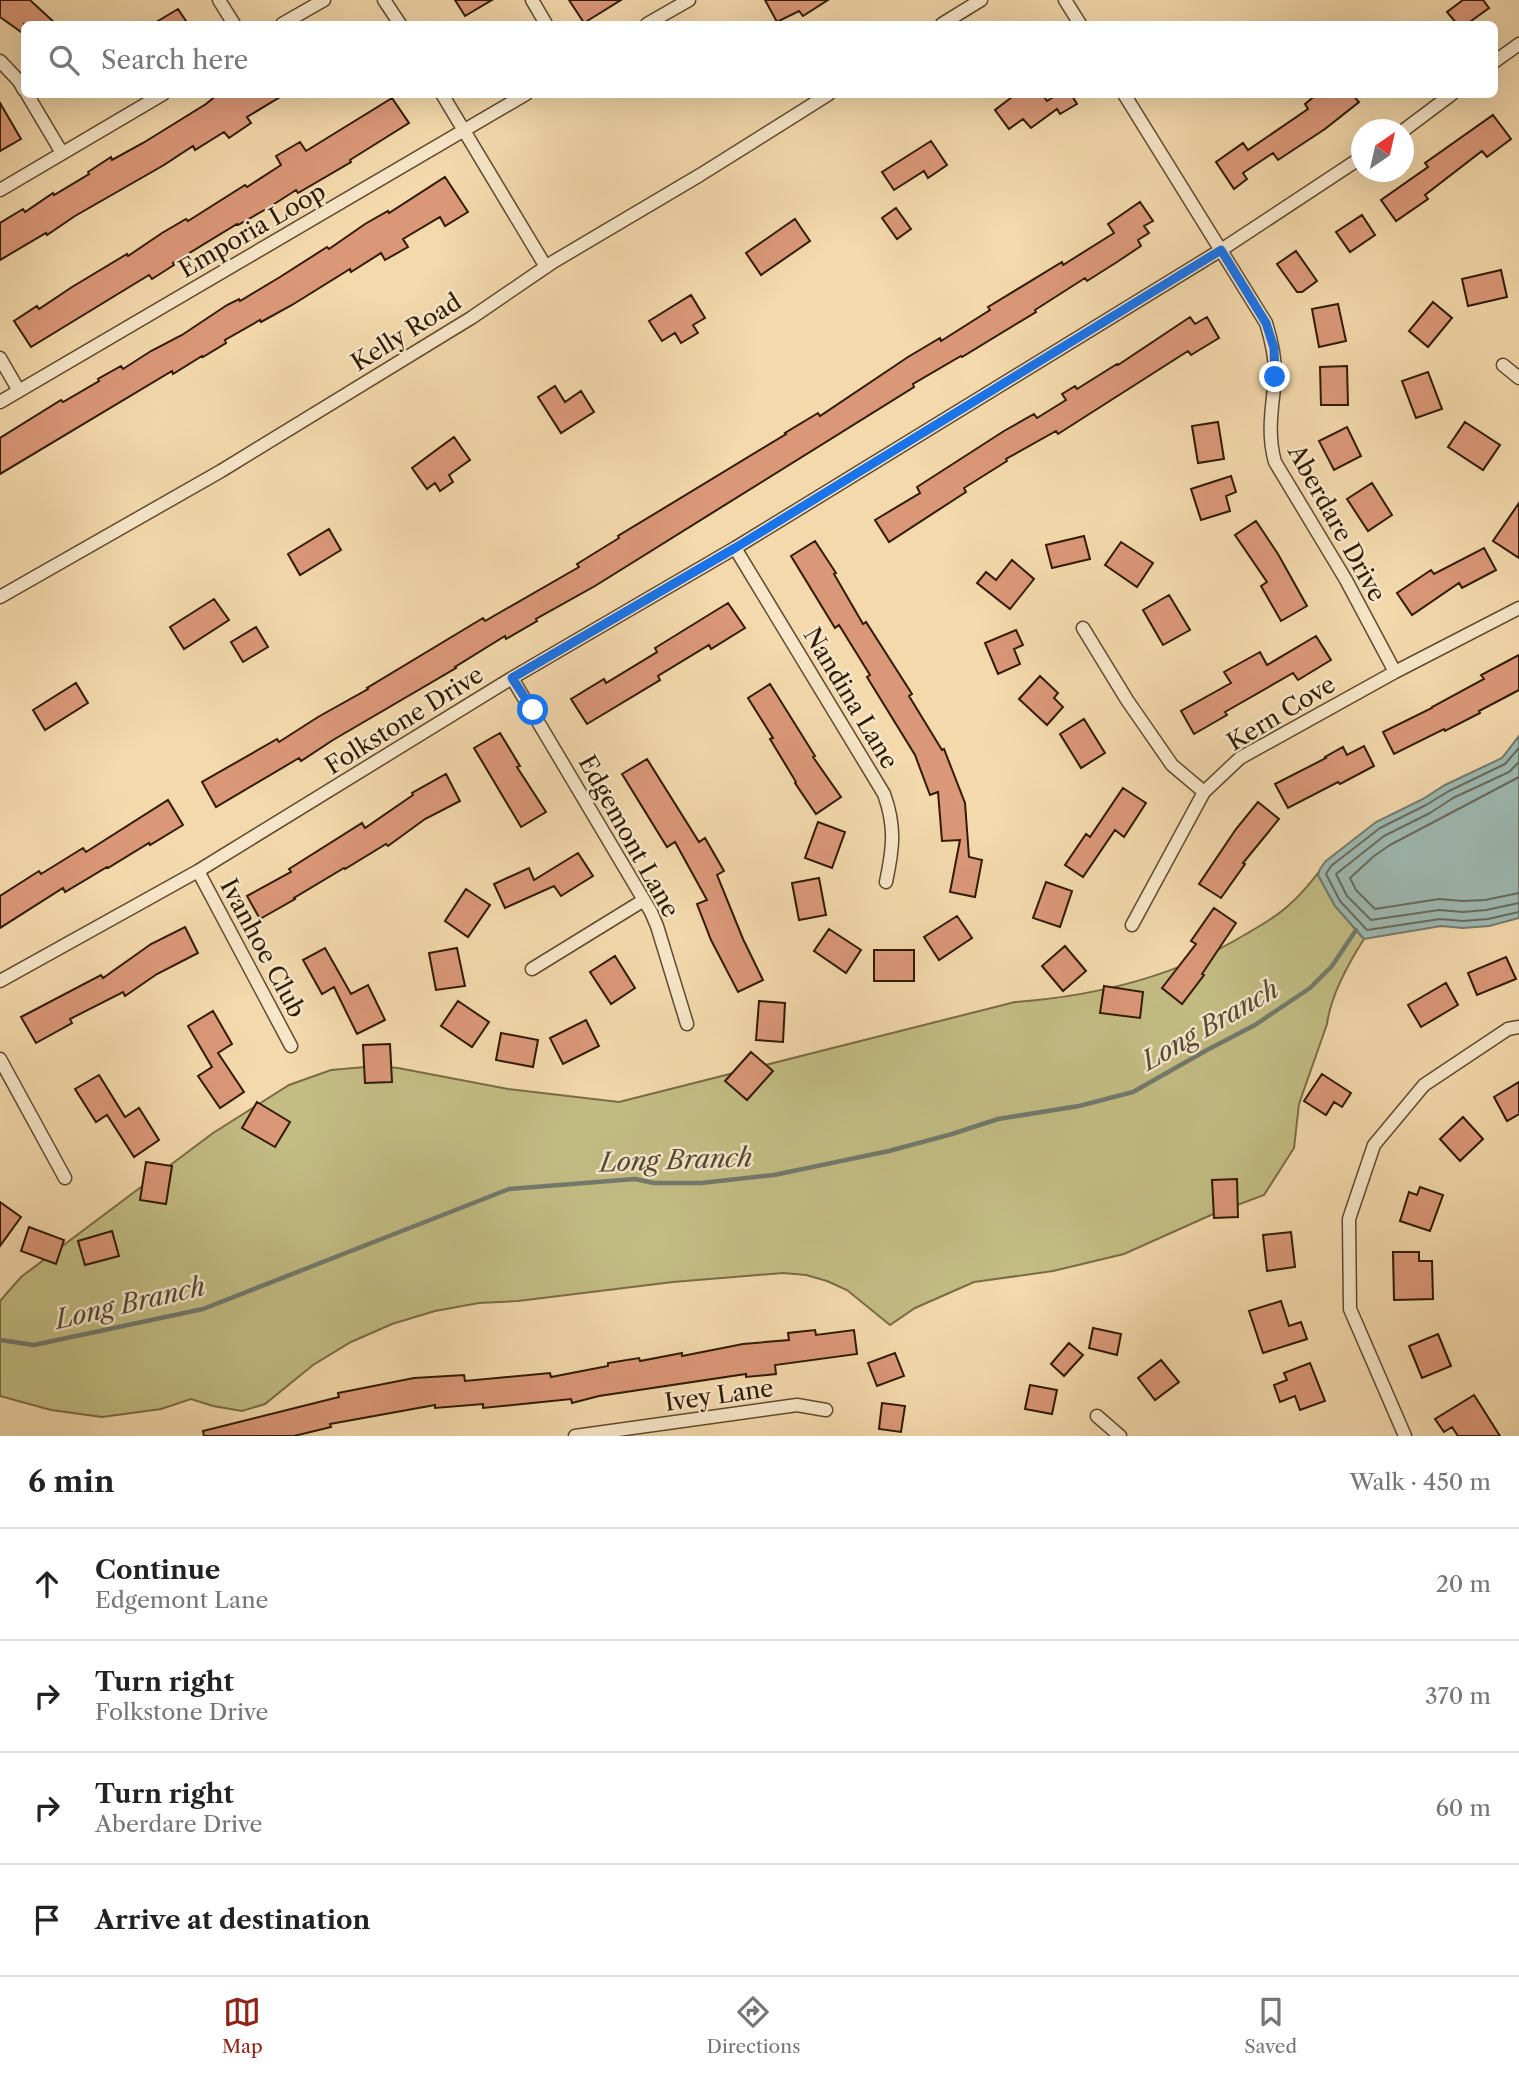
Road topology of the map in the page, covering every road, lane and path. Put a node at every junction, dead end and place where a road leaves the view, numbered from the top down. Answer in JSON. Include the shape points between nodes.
{"nodes":[{"id":1,"x":219,"y":0,"type":"edge"},
{"id":2,"x":324,"y":0,"type":"edge"},
{"id":3,"x":384,"y":0,"type":"edge"},
{"id":4,"x":532,"y":0,"type":"edge"},
{"id":5,"x":689,"y":0,"type":"edge"},
{"id":6,"x":981,"y":0,"type":"edge"},
{"id":7,"x":1065,"y":0,"type":"edge"},
{"id":8,"x":232,"y":21,"type":"edge"},
{"id":9,"x":287,"y":21,"type":"edge"},
{"id":10,"x":398,"y":21,"type":"edge"},
{"id":11,"x":544,"y":21,"type":"edge"},
{"id":12,"x":651,"y":21,"type":"edge"},
{"id":13,"x":947,"y":21,"type":"edge"},
{"id":14,"x":1078,"y":21,"type":"edge"},
{"id":15,"x":1519,"y":44,"type":"edge"},
{"id":16,"x":1498,"y":59,"type":"edge"},
{"id":17,"x":0,"y":61,"type":"edge"},
{"id":18,"x":21,"y":85,"type":"edge"},
{"id":19,"x":29,"y":98,"type":"edge"},
{"id":20,"x":156,"y":98,"type":"edge"},
{"id":21,"x":444,"y":98,"type":"edge"},
{"id":22,"x":519,"y":98,"type":"edge"},
{"id":23,"x":823,"y":98,"type":"edge"},
{"id":24,"x":1126,"y":98,"type":"edge"},
{"id":25,"x":1447,"y":98,"type":"edge"},
{"id":26,"x":1414,"y":123,"type":"edge"},
{"id":27,"x":464,"y":131,"type":"junction"},
{"id":28,"x":62,"y":153,"type":"junction"},
{"id":29,"x":1351,"y":164,"type":"edge"},
{"id":30,"x":0,"y":190,"type":"edge"},
{"id":31,"x":1221,"y":250,"type":"junction"},
{"id":32,"x":546,"y":267,"type":"junction"},
{"id":33,"x":0,"y":358,"type":"edge"},
{"id":34,"x":1503,"y":365,"type":"dead end"},
{"id":35,"x":1519,"y":378,"type":"edge"},
{"id":36,"x":19,"y":391,"type":"junction"},
{"id":37,"x":0,"y":402,"type":"edge"},
{"id":38,"x":735,"y":548,"type":"junction"},
{"id":39,"x":0,"y":597,"type":"edge"},
{"id":40,"x":1519,"y":608,"type":"edge"},
{"id":41,"x":1083,"y":628,"type":"dead end"},
{"id":42,"x":1395,"y":672,"type":"junction"},
{"id":43,"x":512,"y":678,"type":"junction"},
{"id":44,"x":1204,"y":792,"type":"junction"},
{"id":45,"x":198,"y":871,"type":"junction"},
{"id":46,"x":887,"y":882,"type":"dead end"},
{"id":47,"x":644,"y":900,"type":"junction"},
{"id":48,"x":1132,"y":925,"type":"dead end"},
{"id":49,"x":532,"y":970,"type":"dead end"},
{"id":50,"x":0,"y":981,"type":"edge"},
{"id":51,"x":687,"y":1024,"type":"dead end"},
{"id":52,"x":1519,"y":1027,"type":"edge"},
{"id":53,"x":291,"y":1046,"type":"dead end"},
{"id":54,"x":0,"y":1059,"type":"edge"},
{"id":55,"x":65,"y":1178,"type":"dead end"},
{"id":56,"x":826,"y":1410,"type":"dead end"},
{"id":57,"x":1097,"y":1416,"type":"dead end"},
{"id":58,"x":645,"y":1432,"type":"edge"},
{"id":59,"x":575,"y":1436,"type":"edge"},
{"id":60,"x":1120,"y":1436,"type":"edge"},
{"id":61,"x":1405,"y":1436,"type":"edge"}],
"edges":[{"from":1,"to":8,"type":"street"},
{"from":2,"to":9,"type":"street"},
{"from":3,"to":10,"type":"street"},
{"from":4,"to":11,"type":"street"},
{"from":5,"to":12,"type":"street"},
{"from":6,"to":13,"type":"street"},
{"from":7,"to":14,"type":"street"},
{"from":15,"to":16,"type":"street"},
{"from":17,"to":18,"type":"street"},
{"from":19,"to":28,"type":"street"},
{"from":20,"to":28,"type":"street"},
{"from":21,"to":27,"type":"street"},
{"from":22,"to":27,"type":"street","name":"Emporia Loop"},
{"from":23,"to":32,"type":"street","name":"Kelly Road"},
{"from":24,"to":31,"type":"street","name":"Aberdare Drive"},
{"from":25,"to":26,"type":"street"},
{"from":27,"to":32,"type":"street"},
{"from":27,"to":36,"type":"street","name":"Emporia Loop"},
{"from":28,"to":30,"type":"street"},
{"from":29,"to":31,"type":"street","name":"Folkstone Drive"},
{"from":31,"to":38,"type":"street","name":"Folkstone Drive"},
{"from":31,"to":42,"type":"street","name":"Aberdare Drive","via":[[1266,323],[1274,348],[1270,424],[1275,463]]},
{"from":32,"to":39,"type":"street","name":"Kelly Road","via":[[201,483]]},
{"from":33,"to":36,"type":"street"},
{"from":34,"to":35,"type":"street"},
{"from":36,"to":37,"type":"street","name":"Emporia Loop"},
{"from":38,"to":43,"type":"street","name":"Folkstone Drive"},
{"from":38,"to":46,"type":"street","name":"Nandina Lane","via":[[884,794],[894,848]]},
{"from":40,"to":42,"type":"street","name":"Kern Cove"},
{"from":41,"to":44,"type":"street","via":[[1172,765]]},
{"from":42,"to":44,"type":"street","name":"Kern Cove","via":[[1240,758]]},
{"from":43,"to":45,"type":"street","name":"Folkstone Drive"},
{"from":43,"to":47,"type":"street","name":"Edgemont Lane"},
{"from":44,"to":48,"type":"street","name":"Kern Cove"},
{"from":45,"to":50,"type":"street","name":"Folkstone Drive"},
{"from":45,"to":53,"type":"street","name":"Ivanhoe Club"},
{"from":47,"to":49,"type":"street"},
{"from":47,"to":51,"type":"street","name":"Edgemont Lane","via":[[657,926]]},
{"from":52,"to":61,"type":"street","via":[[1508,1029],[1424,1085],[1374,1145],[1349,1219],[1350,1309]]},
{"from":54,"to":55,"type":"street"},
{"from":56,"to":58,"type":"street","name":"Ivey Lane","via":[[797,1405]]},
{"from":57,"to":60,"type":"street"},
{"from":58,"to":59,"type":"street","name":"Ivey Lane"}]}
